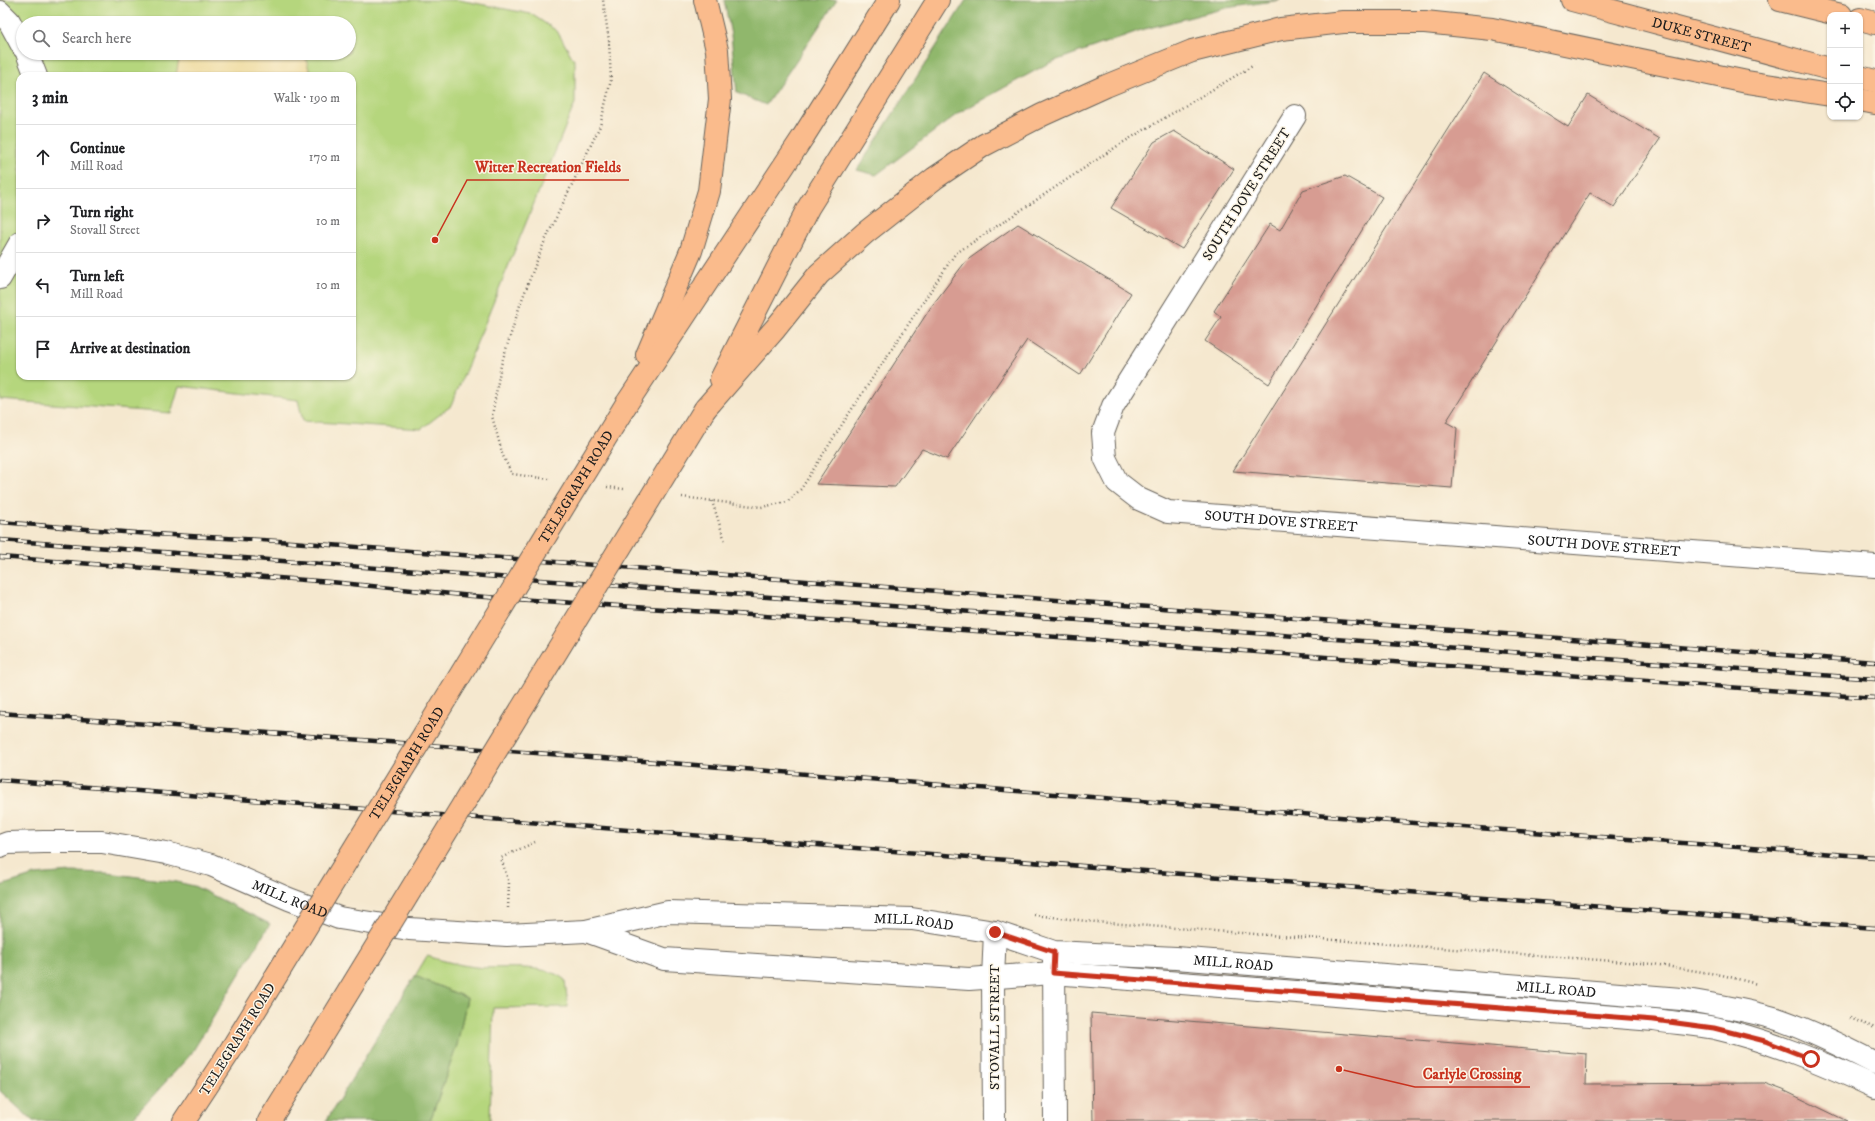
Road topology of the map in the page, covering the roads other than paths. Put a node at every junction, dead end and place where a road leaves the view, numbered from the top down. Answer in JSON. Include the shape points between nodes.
{"nodes":[{"id":1,"x":705,"y":0,"type":"edge"},
{"id":2,"x":889,"y":0,"type":"edge"},
{"id":3,"x":938,"y":0,"type":"edge"},
{"id":4,"x":1572,"y":0,"type":"edge"},
{"id":5,"x":1780,"y":0,"type":"edge"},
{"id":6,"x":0,"y":12,"type":"edge"},
{"id":7,"x":1829,"y":12,"type":"edge"},
{"id":8,"x":1863,"y":20,"type":"edge"},
{"id":9,"x":1875,"y":23,"type":"edge"},
{"id":10,"x":16,"y":34,"type":"edge"},
{"id":11,"x":30,"y":60,"type":"edge"},
{"id":12,"x":1827,"y":68,"type":"edge"},
{"id":13,"x":34,"y":72,"type":"edge"},
{"id":14,"x":1863,"y":78,"type":"edge"},
{"id":15,"x":1875,"y":80,"type":"edge"},
{"id":16,"x":1827,"y":95,"type":"edge"},
{"id":17,"x":1863,"y":101,"type":"edge"},
{"id":18,"x":1875,"y":103,"type":"edge"},
{"id":19,"x":1295,"y":116,"type":"dead end"},
{"id":20,"x":16,"y":250,"type":"edge"},
{"id":21,"x":0,"y":278,"type":"edge"},
{"id":22,"x":627,"y":403,"type":"junction"},
{"id":23,"x":706,"y":408,"type":"junction"},
{"id":24,"x":1875,"y":566,"type":"edge"},
{"id":25,"x":0,"y":846,"type":"edge"},
{"id":26,"x":586,"y":931,"type":"junction"},
{"id":27,"x":995,"y":932,"type":"junction"},
{"id":28,"x":1054,"y":962,"type":"junction"},
{"id":29,"x":993,"y":978,"type":"junction"},
{"id":30,"x":1875,"y":1062,"type":"edge"},
{"id":31,"x":1875,"y":1087,"type":"edge"},
{"id":32,"x":205,"y":1091,"type":"junction"},
{"id":33,"x":170,"y":1121,"type":"edge"},
{"id":34,"x":184,"y":1121,"type":"edge"},
{"id":35,"x":269,"y":1121,"type":"edge"},
{"id":36,"x":994,"y":1121,"type":"edge"},
{"id":37,"x":1054,"y":1121,"type":"edge"}],
"edges":[{"from":1,"to":22,"type":"main road","via":[[717,50],[720,99],[709,191],[691,251]]},
{"from":2,"to":22,"type":"main road","via":[[803,137]]},
{"from":3,"to":23,"type":"main road","via":[[808,208]]},
{"from":4,"to":12,"type":"main road","name":"DUKE STREET"},
{"from":5,"to":7,"type":"main road"},
{"from":6,"to":10,"type":"street"},
{"from":8,"to":9,"type":"main road"},
{"from":11,"to":13,"type":"street"},
{"from":14,"to":15,"type":"main road"},
{"from":16,"to":23,"type":"main road","via":[[1747,82],[1492,29],[1425,22],[1343,22],[1281,29],[1192,51],[1042,114],[984,145],[935,178],[865,232],[818,274],[775,329]]},
{"from":17,"to":18,"type":"main road"},
{"from":19,"to":24,"type":"street","name":"SOUTH DOVE STREET","via":[[1113,406],[1103,433],[1105,458],[1117,482],[1139,498],[1168,512]]},
{"from":20,"to":21,"type":"street"},
{"from":22,"to":32,"type":"main road","name":"TELEGRAPH ROAD","bridge":true},
{"from":23,"to":35,"type":"main road","bridge":true},
{"from":25,"to":26,"type":"street","name":"MILL ROAD","via":[[8,843],[102,842],[166,853],[211,865],[338,918],[409,929],[507,936]]},
{"from":26,"to":27,"type":"street","name":"MILL ROAD","via":[[668,912],[912,919]]},
{"from":26,"to":29,"type":"street","name":"MILL ROAD","via":[[664,959],[968,979]]},
{"from":27,"to":28,"type":"street","name":"MILL ROAD"},
{"from":27,"to":29,"type":"street","name":"STOVALL STREET"},
{"from":28,"to":29,"type":"street","name":"MILL ROAD"},
{"from":28,"to":30,"type":"street","name":"MILL ROAD","via":[[1176,958],[1681,999],[1774,1018]]},
{"from":28,"to":31,"type":"street","name":"MILL ROAD","via":[[1714,1028],[1772,1044]]},
{"from":28,"to":37,"type":"street"},
{"from":29,"to":36,"type":"street","name":"STOVALL STREET"},
{"from":32,"to":33,"type":"main road"},
{"from":32,"to":34,"type":"main road","name":"TELEGRAPH ROAD"}]}
